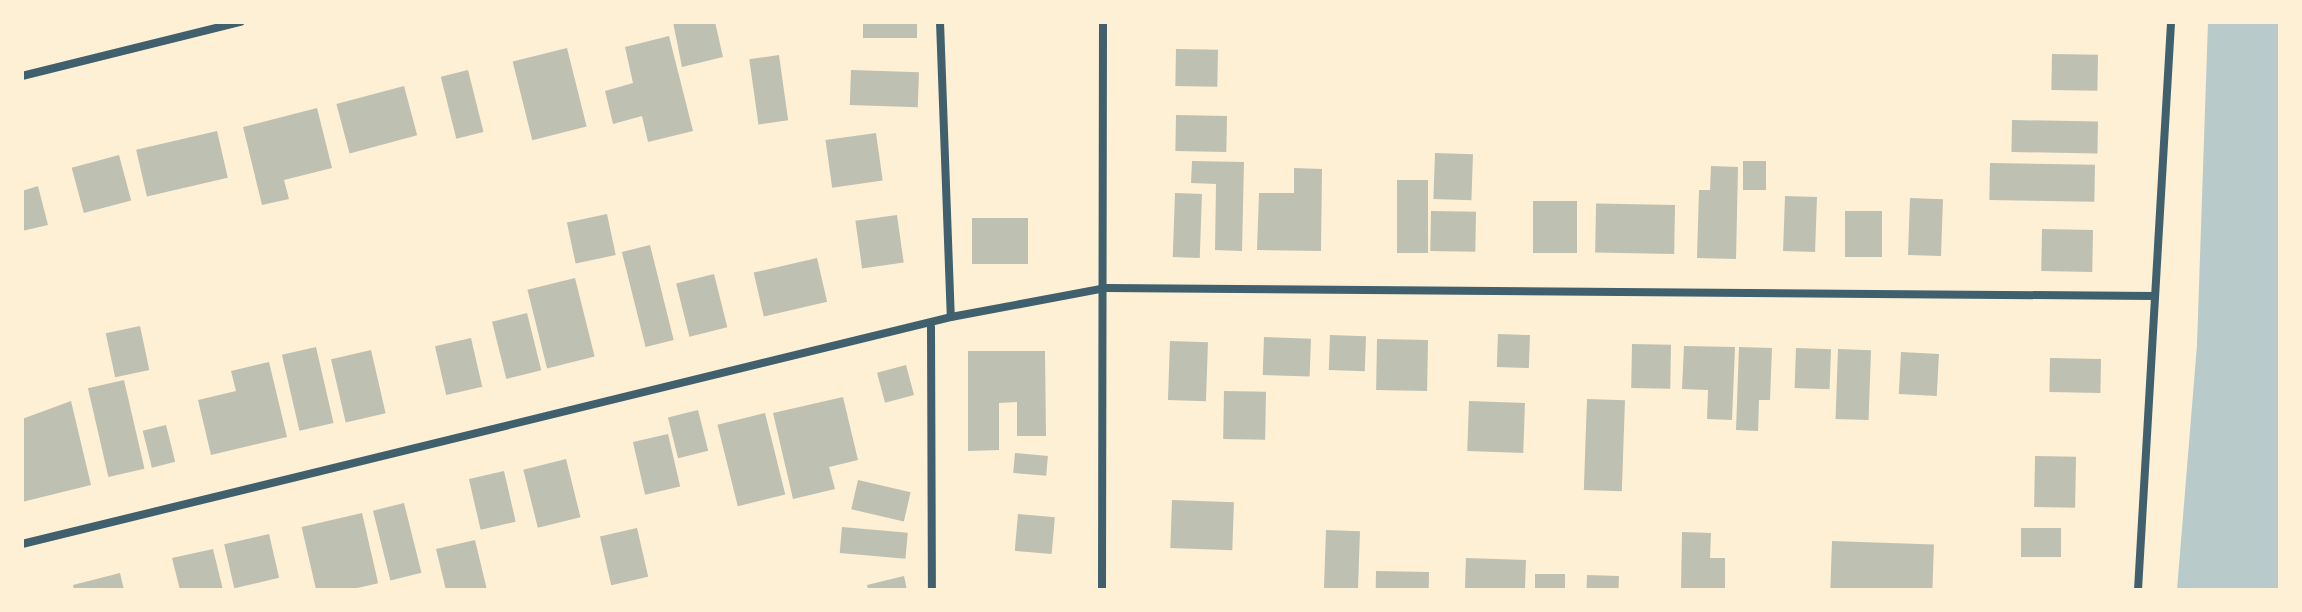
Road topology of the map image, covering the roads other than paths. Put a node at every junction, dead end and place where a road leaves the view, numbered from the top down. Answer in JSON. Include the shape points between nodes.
{"nodes":[{"id":1,"x":191,"y":22,"type":"edge"},
{"id":2,"x":240,"y":22,"type":"edge"},
{"id":3,"x":940,"y":22,"type":"edge"},
{"id":4,"x":1103,"y":22,"type":"edge"},
{"id":5,"x":2171,"y":22,"type":"edge"},
{"id":6,"x":193,"y":33,"type":"junction"},
{"id":7,"x":22,"y":76,"type":"edge"},
{"id":8,"x":1106,"y":288,"type":"junction"},
{"id":9,"x":2154,"y":296,"type":"junction"},
{"id":10,"x":951,"y":317,"type":"junction"},
{"id":11,"x":931,"y":327,"type":"junction"},
{"id":12,"x":22,"y":544,"type":"edge"},
{"id":13,"x":932,"y":590,"type":"edge"},
{"id":14,"x":1102,"y":590,"type":"edge"},
{"id":15,"x":2138,"y":590,"type":"edge"}],
"edges":[{"from":1,"to":6,"type":"street"},
{"from":2,"to":6,"type":"street"},
{"from":3,"to":10,"type":"street"},
{"from":4,"to":8,"type":"street"},
{"from":5,"to":9,"type":"street"},
{"from":6,"to":7,"type":"street"},
{"from":8,"to":9,"type":"street"},
{"from":8,"to":10,"type":"street"},
{"from":8,"to":14,"type":"street"},
{"from":9,"to":15,"type":"street"},
{"from":10,"to":11,"type":"street"},
{"from":11,"to":12,"type":"street"},
{"from":11,"to":13,"type":"street"}]}
